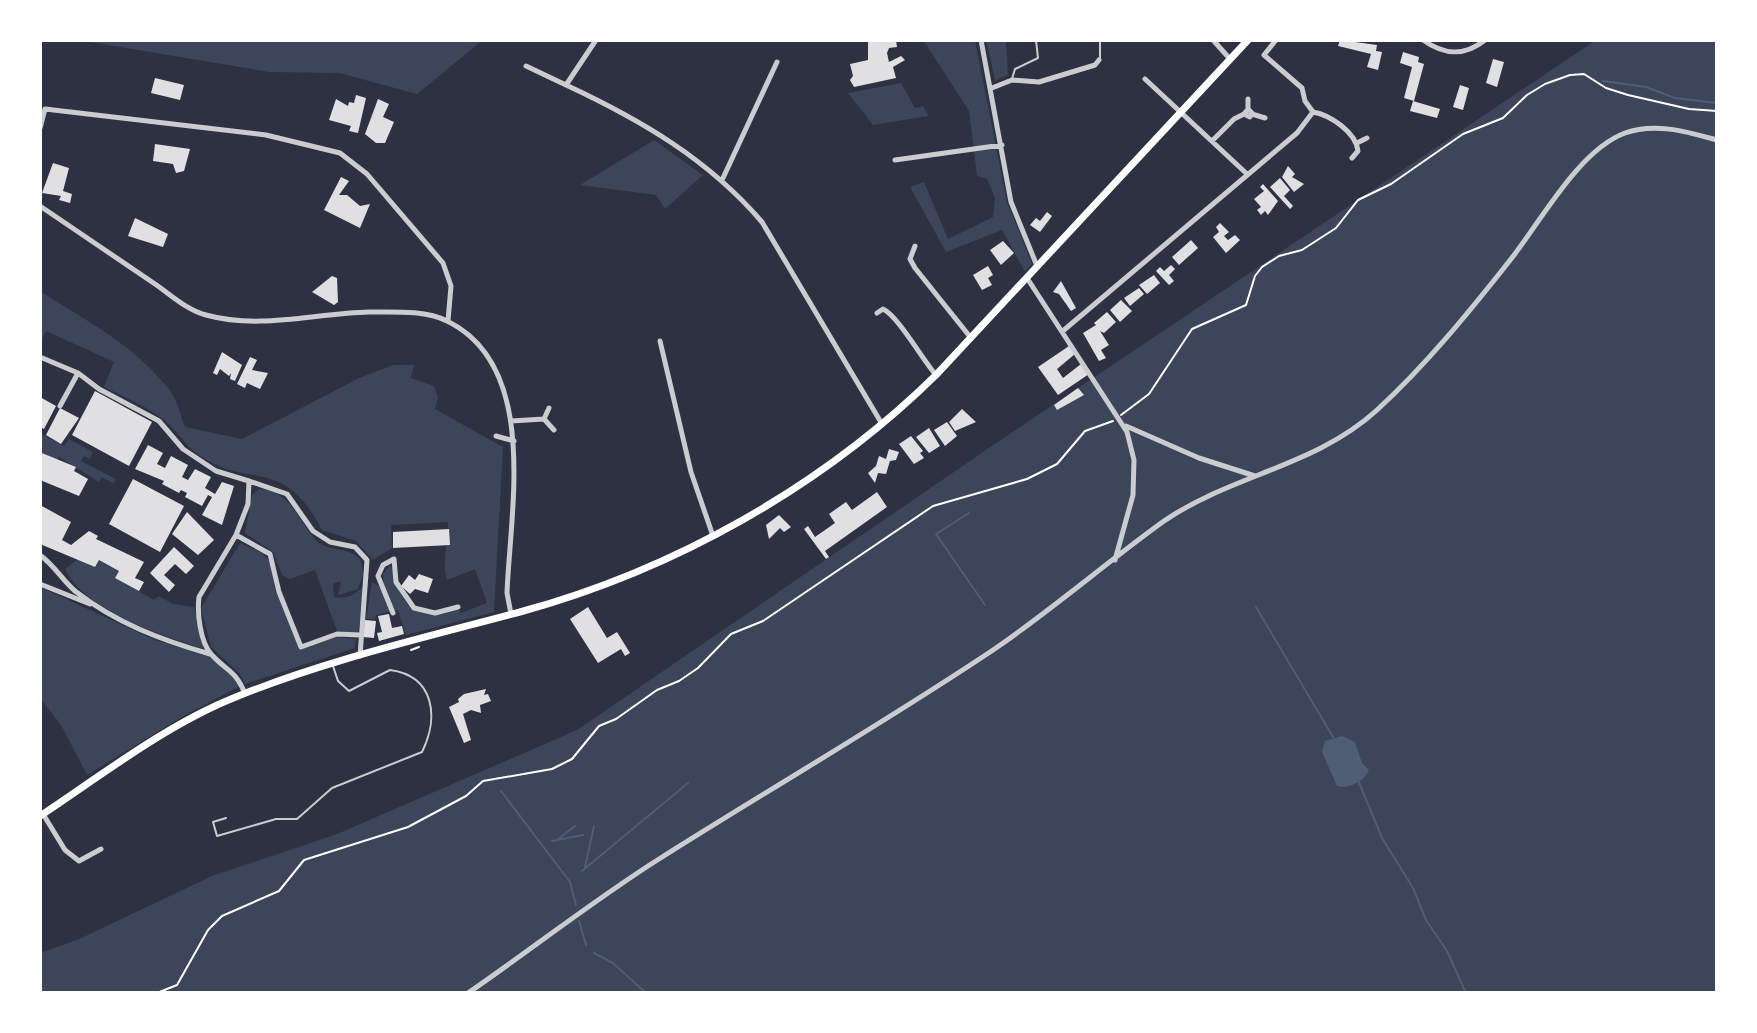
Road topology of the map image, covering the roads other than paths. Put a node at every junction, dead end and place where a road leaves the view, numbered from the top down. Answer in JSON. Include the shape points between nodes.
{"nodes":[{"id":1,"x":596,"y":40,"type":"edge"},
{"id":2,"x":981,"y":40,"type":"edge"},
{"id":3,"x":1036,"y":40,"type":"edge"},
{"id":4,"x":1100,"y":40,"type":"edge"},
{"id":5,"x":1213,"y":40,"type":"edge"},
{"id":6,"x":1248,"y":40,"type":"edge"},
{"id":7,"x":1276,"y":40,"type":"edge"},
{"id":8,"x":1423,"y":40,"type":"edge"},
{"id":9,"x":1485,"y":40,"type":"edge"},
{"id":10,"x":1230,"y":59,"type":"junction"},
{"id":11,"x":1099,"y":60,"type":"joint"},
{"id":12,"x":777,"y":62,"type":"dead end"},
{"id":13,"x":526,"y":66,"type":"dead end"},
{"id":14,"x":1145,"y":79,"type":"dead end"},
{"id":15,"x":1012,"y":80,"type":"junction"},
{"id":16,"x":566,"y":85,"type":"junction"},
{"id":17,"x":992,"y":88,"type":"junction"},
{"id":18,"x":1248,"y":99,"type":"dead end"},
{"id":19,"x":42,"y":109,"type":"edge"},
{"id":20,"x":1180,"y":112,"type":"junction"},
{"id":21,"x":1248,"y":113,"type":"junction"},
{"id":22,"x":1312,"y":115,"type":"junction"},
{"id":23,"x":1265,"y":118,"type":"dead end"},
{"id":24,"x":40,"y":128,"type":"edge"},
{"id":25,"x":1367,"y":138,"type":"dead end"},
{"id":26,"x":1717,"y":140,"type":"edge"},
{"id":27,"x":1212,"y":141,"type":"junction"},
{"id":28,"x":1357,"y":143,"type":"junction"},
{"id":29,"x":1002,"y":145,"type":"junction"},
{"id":30,"x":1352,"y":158,"type":"dead end"},
{"id":31,"x":895,"y":160,"type":"dead end"},
{"id":32,"x":1247,"y":174,"type":"junction"},
{"id":33,"x":723,"y":178,"type":"junction"},
{"id":34,"x":40,"y":206,"type":"edge"},
{"id":35,"x":915,"y":246,"type":"dead end"},
{"id":36,"x":1038,"y":266,"type":"junction"},
{"id":37,"x":1027,"y":278,"type":"junction"},
{"id":38,"x":877,"y":313,"type":"dead end"},
{"id":39,"x":448,"y":321,"type":"junction"},
{"id":40,"x":1064,"y":330,"type":"junction"},
{"id":41,"x":971,"y":338,"type":"junction"},
{"id":42,"x":660,"y":341,"type":"dead end"},
{"id":43,"x":40,"y":357,"type":"edge"},
{"id":44,"x":78,"y":373,"type":"junction"},
{"id":45,"x":936,"y":375,"type":"junction"},
{"id":46,"x":60,"y":406,"type":"dead end"},
{"id":47,"x":549,"y":408,"type":"dead end"},
{"id":48,"x":544,"y":419,"type":"junction"},
{"id":49,"x":511,"y":421,"type":"junction"},
{"id":50,"x":882,"y":424,"type":"junction"},
{"id":51,"x":1125,"y":426,"type":"junction"},
{"id":52,"x":554,"y":430,"type":"dead end"},
{"id":53,"x":496,"y":436,"type":"dead end"},
{"id":54,"x":514,"y":441,"type":"junction"},
{"id":55,"x":1255,"y":476,"type":"junction"},
{"id":56,"x":249,"y":481,"type":"junction"},
{"id":57,"x":236,"y":535,"type":"junction"},
{"id":58,"x":713,"y":536,"type":"junction"},
{"id":59,"x":40,"y":555,"type":"edge"},
{"id":60,"x":1115,"y":560,"type":"junction"},
{"id":61,"x":368,"y":578,"type":"junction"},
{"id":62,"x":378,"y":578,"type":"junction"},
{"id":63,"x":40,"y":584,"type":"edge"},
{"id":64,"x":94,"y":605,"type":"junction"},
{"id":65,"x":458,"y":607,"type":"dead end"},
{"id":66,"x":393,"y":613,"type":"dead end"},
{"id":67,"x":511,"y":614,"type":"junction"},
{"id":68,"x":360,"y":635,"type":"junction"},
{"id":69,"x":211,"y":654,"type":"junction"},
{"id":70,"x":360,"y":656,"type":"junction"},
{"id":71,"x":333,"y":664,"type":"junction"},
{"id":72,"x":245,"y":694,"type":"junction"},
{"id":73,"x":44,"y":813,"type":"edge"},
{"id":74,"x":226,"y":818,"type":"dead end"},
{"id":75,"x":101,"y":849,"type":"dead end"},
{"id":76,"x":468,"y":993,"type":"edge"}],
"edges":[{"from":1,"to":16,"type":"street"},
{"from":2,"to":17,"type":"street"},
{"from":3,"to":15,"type":"lane","via":[[1038,58],[1015,69]]},
{"from":4,"to":11,"type":"lane"},
{"from":5,"to":10,"type":"street"},
{"from":6,"to":10,"type":"main road"},
{"from":7,"to":22,"type":"street","via":[[1264,55],[1302,88]]},
{"from":8,"to":9,"type":"street","via":[[1448,53],[1470,50]]},
{"from":10,"to":20,"type":"main road"},
{"from":11,"to":15,"type":"street","via":[[1039,82]]},
{"from":12,"to":33,"type":"street"},
{"from":13,"to":16,"type":"street"},
{"from":14,"to":20,"type":"street"},
{"from":15,"to":17,"type":"street"},
{"from":16,"to":33,"type":"street","via":[[620,110]]},
{"from":17,"to":29,"type":"street"},
{"from":18,"to":21,"type":"street"},
{"from":19,"to":24,"type":"street"},
{"from":19,"to":39,"type":"street","via":[[266,135],[340,153],[367,174],[443,263],[451,286]]},
{"from":20,"to":27,"type":"street"},
{"from":20,"to":36,"type":"main road"},
{"from":21,"to":23,"type":"street"},
{"from":21,"to":27,"type":"street"},
{"from":22,"to":28,"type":"street","via":[[1330,116]]},
{"from":22,"to":32,"type":"street"},
{"from":25,"to":28,"type":"street"},
{"from":26,"to":55,"type":"street","via":[[1669,129],[1641,129],[1611,140],[1579,169],[1454,328],[1378,409],[1316,452]]},
{"from":27,"to":32,"type":"street"},
{"from":28,"to":30,"type":"street"},
{"from":29,"to":31,"type":"street"},
{"from":29,"to":36,"type":"street","via":[[1011,202]]},
{"from":32,"to":40,"type":"street"},
{"from":33,"to":50,"type":"street","via":[[762,222]]},
{"from":34,"to":39,"type":"street","via":[[210,317],[266,320],[369,312]]},
{"from":35,"to":41,"type":"street","via":[[910,259],[915,268]]},
{"from":36,"to":37,"type":"main road"},
{"from":37,"to":40,"type":"street"},
{"from":37,"to":41,"type":"main road"},
{"from":38,"to":45,"type":"street","via":[[891,312]]},
{"from":39,"to":49,"type":"street","via":[[498,371]]},
{"from":40,"to":51,"type":"street"},
{"from":41,"to":45,"type":"main road"},
{"from":42,"to":58,"type":"street","via":[[691,472]]},
{"from":43,"to":44,"type":"street"},
{"from":44,"to":46,"type":"street"},
{"from":44,"to":56,"type":"street","via":[[159,421],[183,449],[204,463]]},
{"from":45,"to":50,"type":"main road"},
{"from":47,"to":48,"type":"street"},
{"from":48,"to":49,"type":"street"},
{"from":48,"to":52,"type":"street"},
{"from":49,"to":54,"type":"street"},
{"from":50,"to":58,"type":"main road","via":[[780,497]]},
{"from":51,"to":55,"type":"street"},
{"from":51,"to":60,"type":"street","via":[[1133,450],[1134,481]]},
{"from":53,"to":54,"type":"street"},
{"from":54,"to":67,"type":"street","via":[[507,593]]},
{"from":55,"to":60,"type":"street","via":[[1166,520]]},
{"from":56,"to":57,"type":"street","via":[[248,504]]},
{"from":56,"to":61,"type":"street","via":[[287,494],[322,539],[355,547],[367,560]]},
{"from":57,"to":68,"type":"street","via":[[270,554],[301,647],[337,634]]},
{"from":57,"to":69,"type":"street","via":[[199,597],[197,608]]},
{"from":58,"to":67,"type":"main road","via":[[606,582]]},
{"from":59,"to":64,"type":"street"},
{"from":60,"to":76,"type":"street","via":[[993,650],[655,861]]},
{"from":61,"to":62,"type":"street"},
{"from":61,"to":68,"type":"street"},
{"from":62,"to":65,"type":"street","via":[[383,565],[394,559],[396,582],[414,608],[435,613]]},
{"from":62,"to":66,"type":"street"},
{"from":63,"to":64,"type":"street"},
{"from":64,"to":69,"type":"street","via":[[154,638]]},
{"from":67,"to":70,"type":"main road"},
{"from":68,"to":70,"type":"street"},
{"from":69,"to":72,"type":"street","via":[[238,676]]},
{"from":70,"to":71,"type":"main road"},
{"from":71,"to":72,"type":"main road"},
{"from":71,"to":74,"type":"lane","via":[[338,681],[349,691],[390,670],[417,680],[428,696],[433,720],[422,752],[332,788],[297,819],[276,819],[217,836],[213,822]]},
{"from":72,"to":73,"type":"main road","via":[[175,730]]},
{"from":73,"to":75,"type":"street","via":[[65,850],[79,861]]}]}
